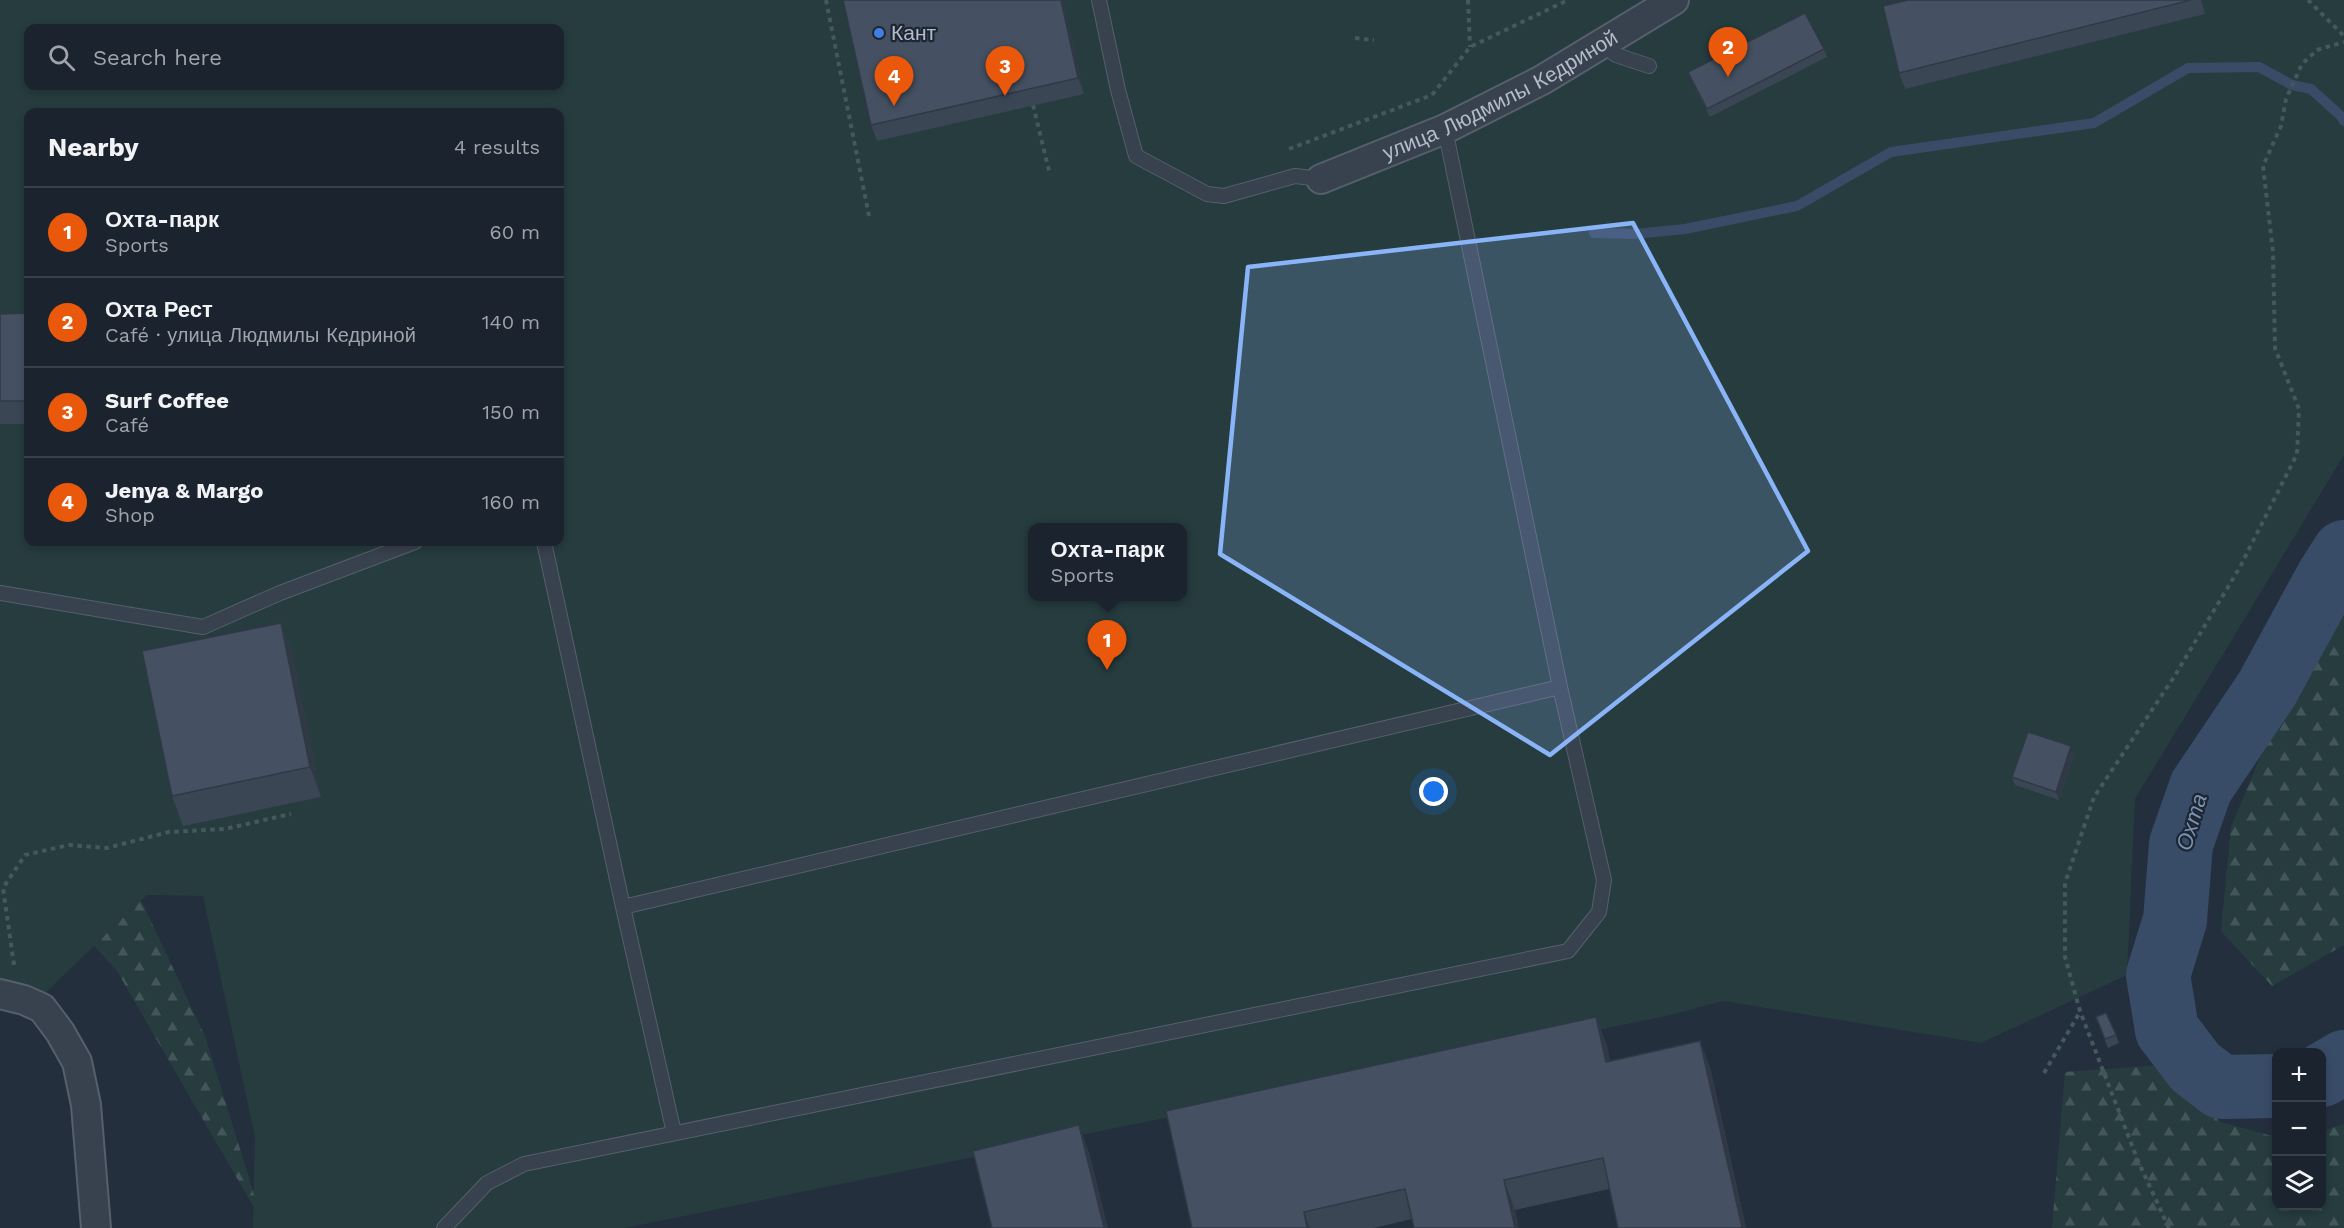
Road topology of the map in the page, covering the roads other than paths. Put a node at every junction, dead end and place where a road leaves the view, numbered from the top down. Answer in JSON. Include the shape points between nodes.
{"nodes":[{"id":1,"x":1099,"y":0,"type":"edge"},
{"id":2,"x":1674,"y":0,"type":"edge"},
{"id":3,"x":1603,"y":45,"type":"junction"},
{"id":4,"x":1649,"y":66,"type":"dead end"},
{"id":5,"x":1445,"y":129,"type":"junction"},
{"id":6,"x":1321,"y":179,"type":"joint"},
{"id":7,"x":404,"y":546,"type":"edge"},
{"id":8,"x":545,"y":546,"type":"edge"},
{"id":9,"x":0,"y":593,"type":"edge"},
{"id":10,"x":1560,"y":687,"type":"junction"},
{"id":11,"x":622,"y":908,"type":"junction"},
{"id":12,"x":12,"y":997,"type":"edge"},
{"id":13,"x":674,"y":1133,"type":"junction"},
{"id":14,"x":96,"y":1228,"type":"edge"},
{"id":15,"x":444,"y":1228,"type":"edge"}],
"edges":[{"from":1,"to":6,"type":"lane","via":[[1136,156],[1207,194],[1224,196],[1295,176]]},
{"from":2,"to":3,"type":"street","name":"улица Людмилы Кедриной"},
{"from":3,"to":4,"type":"lane","via":[[1616,56]]},
{"from":3,"to":5,"type":"street","name":"улица Людмилы Кедриной"},
{"from":5,"to":6,"type":"street","name":"улица Людмилы Кедриной"},
{"from":5,"to":10,"type":"lane"},
{"from":7,"to":9,"type":"lane","via":[[203,627]]},
{"from":8,"to":11,"type":"lane"},
{"from":10,"to":11,"type":"lane"},
{"from":10,"to":13,"type":"lane","via":[[1604,880],[1599,912],[1568,951]]},
{"from":11,"to":13,"type":"lane"},
{"from":12,"to":14,"type":"street","via":[[42,1008],[77,1062],[86,1105]]},
{"from":13,"to":15,"type":"lane","via":[[524,1164],[487,1183]]}]}
